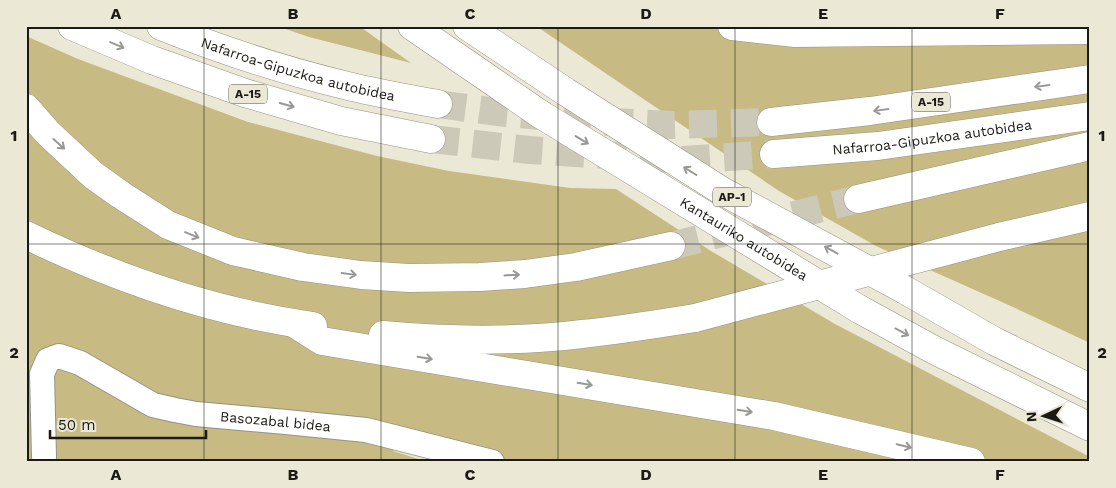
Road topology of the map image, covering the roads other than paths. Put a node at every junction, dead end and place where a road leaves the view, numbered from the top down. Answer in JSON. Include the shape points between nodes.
{"nodes":[{"id":1,"x":72,"y":26,"type":"edge"},
{"id":2,"x":162,"y":26,"type":"edge"},
{"id":3,"x":412,"y":26,"type":"edge"},
{"id":4,"x":467,"y":26,"type":"edge"},
{"id":5,"x":732,"y":26,"type":"edge"},
{"id":6,"x":1090,"y":30,"type":"edge"},
{"id":7,"x":1090,"y":79,"type":"edge"},
{"id":8,"x":438,"y":104,"type":"tunnel mouth"},
{"id":9,"x":26,"y":108,"type":"edge"},
{"id":10,"x":1090,"y":116,"type":"edge"},
{"id":11,"x":771,"y":122,"type":"tunnel mouth"},
{"id":12,"x":431,"y":139,"type":"tunnel mouth"},
{"id":13,"x":1090,"y":146,"type":"edge"},
{"id":14,"x":774,"y":154,"type":"tunnel mouth"},
{"id":15,"x":858,"y":199,"type":"tunnel mouth"},
{"id":16,"x":1090,"y":216,"type":"edge"},
{"id":17,"x":26,"y":235,"type":"edge"},
{"id":18,"x":670,"y":246,"type":"tunnel mouth"},
{"id":19,"x":295,"y":324,"type":"junction"},
{"id":20,"x":1090,"y":388,"type":"edge"},
{"id":21,"x":1090,"y":427,"type":"edge"},
{"id":22,"x":44,"y":457,"type":"dead end"},
{"id":23,"x":492,"y":462,"type":"edge"},
{"id":24,"x":971,"y":462,"type":"edge"}],
"edges":[{"from":1,"to":12,"type":"highway","number":"A-15","one_way":true,"via":[[152,60],[245,93],[341,121]]},
{"from":2,"to":8,"type":"highway","name":"Nafarroa-Gipuzkoa autobidea","number":"A-15","via":[[274,66],[345,86]]},
{"from":3,"to":21,"type":"highway","name":"Kantauriko autobidea","number":"AP-1","one_way":true,"bridge":true,"via":[[540,114],[859,309]]},
{"from":20,"to":4,"type":"highway","number":"AP-1","one_way":true,"bridge":true,"via":[[994,341],[722,191]]},
{"from":5,"to":6,"type":"highway","via":[[795,33]]},
{"from":7,"to":11,"type":"highway","number":"A-15","one_way":true},
{"from":9,"to":18,"type":"highway","one_way":true,"via":[[48,134],[94,174],[168,224],[233,251],[294,265],[361,275],[480,277],[576,266]]},
{"from":10,"to":14,"type":"highway","name":"Nafarroa-Gipuzkoa autobidea","via":[[878,146]]},
{"from":13,"to":15,"type":"highway"},
{"from":16,"to":19,"type":"highway","bridge":true,"via":[[695,318],[628,329],[521,339],[463,339],[406,337]]},
{"from":17,"to":19,"type":"highway","via":[[149,286],[246,314]]},
{"from":19,"to":24,"type":"highway","one_way":true,"via":[[322,341],[774,416]]},
{"from":22,"to":23,"type":"street","name":"Basozabal bidea","via":[[42,374],[48,360],[60,356],[80,363],[154,405],[196,414],[366,430]]}]}
